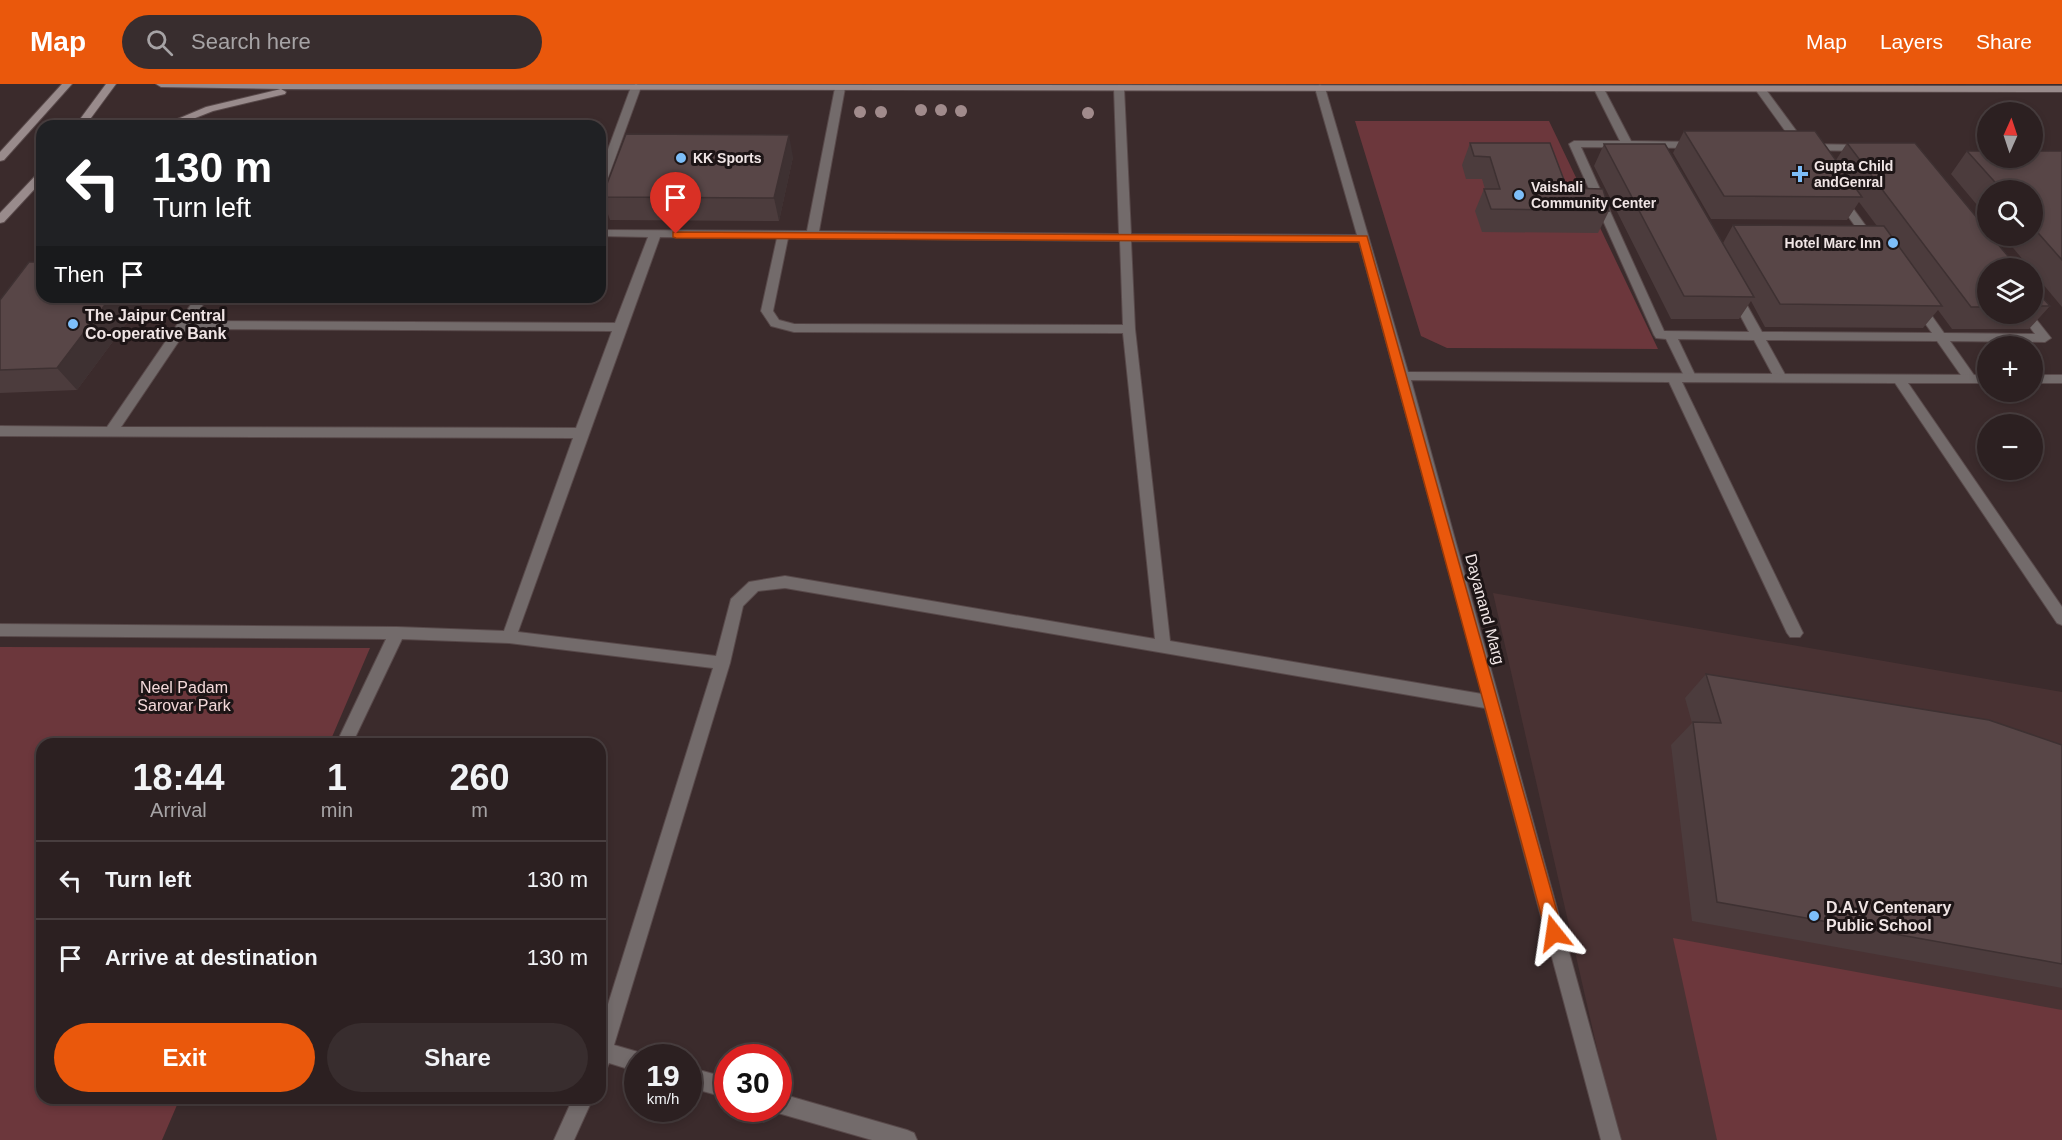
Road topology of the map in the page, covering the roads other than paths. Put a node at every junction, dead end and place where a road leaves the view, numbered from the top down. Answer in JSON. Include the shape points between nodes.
{"nodes":[{"id":1,"x":67,"y":84,"type":"edge"},
{"id":2,"x":111,"y":84,"type":"edge"},
{"id":3,"x":160,"y":84,"type":"edge"},
{"id":4,"x":300,"y":85,"type":"edge"},
{"id":5,"x":742,"y":86,"type":"edge"},
{"id":6,"x":887,"y":86,"type":"edge"},
{"id":7,"x":1636,"y":86,"type":"edge"},
{"id":8,"x":1897,"y":86,"type":"edge"},
{"id":9,"x":636,"y":87,"type":"junction"},
{"id":10,"x":840,"y":88,"type":"junction"},
{"id":11,"x":1119,"y":88,"type":"junction"},
{"id":12,"x":1320,"y":88,"type":"junction"},
{"id":13,"x":1599,"y":89,"type":"junction"},
{"id":14,"x":1760,"y":89,"type":"junction"},
{"id":15,"x":2062,"y":89,"type":"edge"},
{"id":16,"x":84,"y":120,"type":"edge"},
{"id":17,"x":182,"y":120,"type":"edge"},
{"id":18,"x":1627,"y":144,"type":"junction"},
{"id":19,"x":1710,"y":146,"type":"edge"},
{"id":20,"x":1874,"y":148,"type":"edge"},
{"id":21,"x":0,"y":158,"type":"edge"},
{"id":22,"x":606,"y":170,"type":"edge"},
{"id":23,"x":36,"y":181,"type":"edge"},
{"id":24,"x":1836,"y":192,"type":"edge"},
{"id":25,"x":0,"y":220,"type":"edge"},
{"id":26,"x":606,"y":233,"type":"edge"},
{"id":27,"x":655,"y":234,"type":"junction"},
{"id":28,"x":783,"y":236,"type":"junction"},
{"id":29,"x":812,"y":236,"type":"junction"},
{"id":30,"x":1127,"y":236,"type":"junction"},
{"id":31,"x":1363,"y":238,"type":"junction"},
{"id":32,"x":1882,"y":255,"type":"edge"},
{"id":33,"x":1731,"y":287,"type":"edge"},
{"id":34,"x":1909,"y":292,"type":"edge"},
{"id":35,"x":198,"y":303,"type":"edge"},
{"id":36,"x":2034,"y":324,"type":"edge"},
{"id":37,"x":182,"y":325,"type":"junction"},
{"id":38,"x":618,"y":327,"type":"junction"},
{"id":39,"x":1129,"y":329,"type":"junction"},
{"id":40,"x":1670,"y":335,"type":"junction"},
{"id":41,"x":1758,"y":336,"type":"junction"},
{"id":42,"x":1942,"y":337,"type":"junction"},
{"id":43,"x":1402,"y":376,"type":"junction"},
{"id":44,"x":1673,"y":377,"type":"junction"},
{"id":45,"x":1690,"y":377,"type":"junction"},
{"id":46,"x":1781,"y":378,"type":"junction"},
{"id":47,"x":1898,"y":378,"type":"junction"},
{"id":48,"x":1970,"y":378,"type":"junction"},
{"id":49,"x":1977,"y":378,"type":"edge"},
{"id":50,"x":2043,"y":379,"type":"edge"},
{"id":51,"x":2062,"y":379,"type":"edge"},
{"id":52,"x":0,"y":430,"type":"edge"},
{"id":53,"x":111,"y":431,"type":"junction"},
{"id":54,"x":583,"y":433,"type":"junction"},
{"id":55,"x":2062,"y":619,"type":"edge"},
{"id":56,"x":0,"y":630,"type":"edge"},
{"id":57,"x":397,"y":633,"type":"junction"},
{"id":58,"x":1795,"y":633,"type":"dead end"},
{"id":59,"x":509,"y":637,"type":"junction"},
{"id":60,"x":1163,"y":644,"type":"junction"},
{"id":61,"x":722,"y":663,"type":"junction"},
{"id":62,"x":1491,"y":702,"type":"junction"},
{"id":63,"x":347,"y":738,"type":"edge"},
{"id":64,"x":606,"y":1044,"type":"edge"},
{"id":65,"x":606,"y":1058,"type":"edge"},
{"id":66,"x":624,"y":1060,"type":"edge"},
{"id":67,"x":580,"y":1104,"type":"edge"},
{"id":68,"x":792,"y":1107,"type":"edge"},
{"id":69,"x":564,"y":1140,"type":"edge"},
{"id":70,"x":907,"y":1140,"type":"edge"},
{"id":71,"x":1611,"y":1140,"type":"edge"}],
"edges":[{"from":1,"to":21,"type":"street"},
{"from":2,"to":16,"type":"street"},
{"from":3,"to":4,"type":"street"},
{"from":4,"to":9,"type":"street"},
{"from":4,"to":17,"type":"street"},
{"from":5,"to":9,"type":"street"},
{"from":5,"to":10,"type":"street"},
{"from":6,"to":10,"type":"street"},
{"from":6,"to":11,"type":"street"},
{"from":7,"to":13,"type":"street"},
{"from":7,"to":14,"type":"street"},
{"from":8,"to":14,"type":"street"},
{"from":8,"to":15,"type":"street"},
{"from":9,"to":22,"type":"street"},
{"from":10,"to":29,"type":"street"},
{"from":11,"to":12,"type":"street"},
{"from":11,"to":30,"type":"street"},
{"from":12,"to":13,"type":"street"},
{"from":12,"to":31,"type":"street","name":"Dayanand Marg"},
{"from":13,"to":18,"type":"street"},
{"from":14,"to":20,"type":"street","via":[[1801,150]]},
{"from":18,"to":19,"type":"street","via":[[1654,150]]},
{"from":18,"to":40,"type":"street","via":[[1574,144],[1660,335]]},
{"from":23,"to":25,"type":"street"},
{"from":24,"to":32,"type":"street","via":[[1863,237]]},
{"from":26,"to":27,"type":"street"},
{"from":27,"to":28,"type":"street"},
{"from":27,"to":38,"type":"street"},
{"from":28,"to":29,"type":"street"},
{"from":28,"to":39,"type":"street","via":[[767,311],[775,323],[794,328]]},
{"from":29,"to":30,"type":"street"},
{"from":30,"to":31,"type":"street"},
{"from":30,"to":39,"type":"street"},
{"from":31,"to":43,"type":"street","name":"Dayanand Marg"},
{"from":33,"to":41,"type":"street"},
{"from":34,"to":42,"type":"street"},
{"from":35,"to":37,"type":"street"},
{"from":36,"to":42,"type":"street","via":[[2045,338]]},
{"from":37,"to":38,"type":"street"},
{"from":37,"to":53,"type":"street"},
{"from":38,"to":54,"type":"street"},
{"from":39,"to":60,"type":"street"},
{"from":40,"to":41,"type":"street"},
{"from":40,"to":45,"type":"street"},
{"from":41,"to":42,"type":"street"},
{"from":41,"to":46,"type":"street"},
{"from":42,"to":48,"type":"street"},
{"from":43,"to":44,"type":"street"},
{"from":43,"to":62,"type":"street","name":"Dayanand Marg"},
{"from":44,"to":45,"type":"street"},
{"from":44,"to":58,"type":"street"},
{"from":45,"to":46,"type":"street"},
{"from":46,"to":47,"type":"street"},
{"from":47,"to":48,"type":"street"},
{"from":47,"to":55,"type":"street"},
{"from":48,"to":49,"type":"street"},
{"from":50,"to":51,"type":"street"},
{"from":52,"to":53,"type":"street"},
{"from":53,"to":54,"type":"street"},
{"from":54,"to":59,"type":"street"},
{"from":56,"to":57,"type":"street"},
{"from":57,"to":59,"type":"street"},
{"from":57,"to":63,"type":"street"},
{"from":59,"to":61,"type":"street"},
{"from":60,"to":61,"type":"street","via":[[785,582],[754,586],[736,603]]},
{"from":60,"to":62,"type":"street"},
{"from":61,"to":64,"type":"street"},
{"from":62,"to":71,"type":"street","name":"Dayanand Marg"},
{"from":65,"to":66,"type":"street"},
{"from":67,"to":69,"type":"street"},
{"from":68,"to":70,"type":"street"}]}
